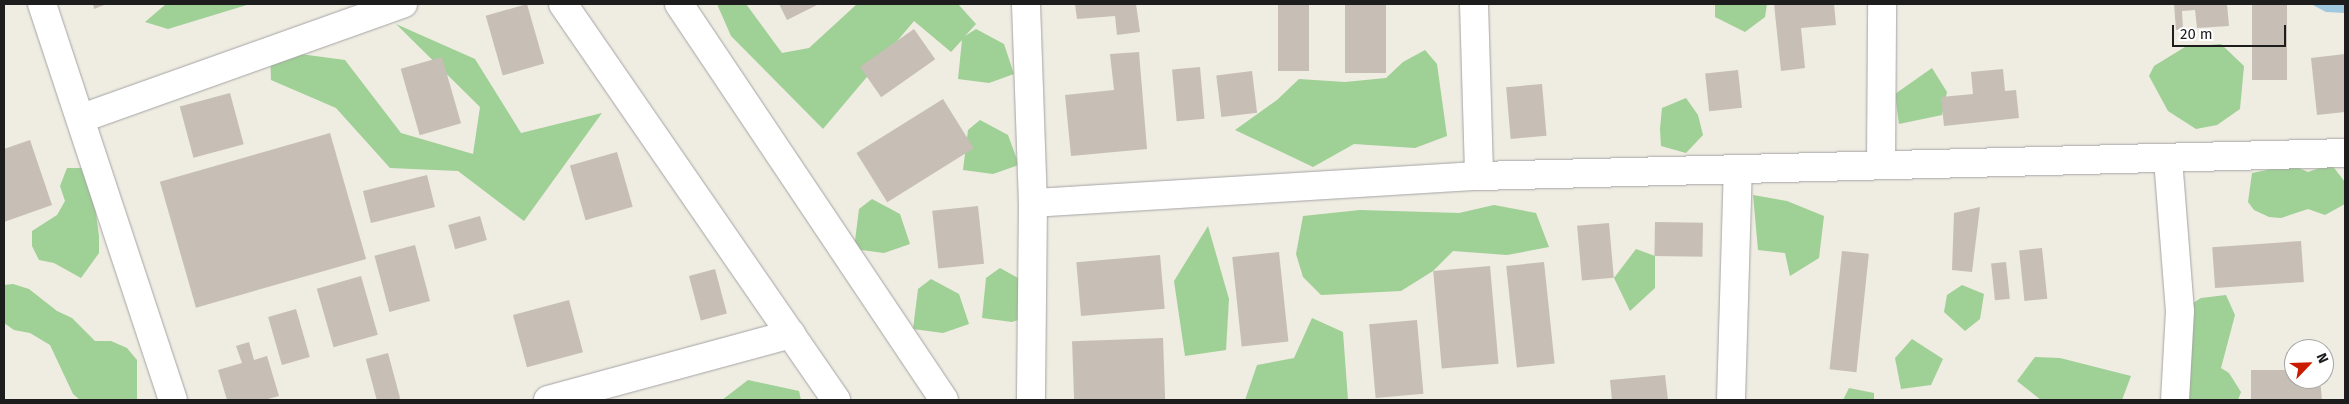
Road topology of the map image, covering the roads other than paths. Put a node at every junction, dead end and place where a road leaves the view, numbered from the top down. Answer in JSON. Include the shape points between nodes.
{"nodes":[{"id":1,"x":42,"y":4,"type":"edge"},
{"id":2,"x":404,"y":4,"type":"edge"},
{"id":3,"x":563,"y":4,"type":"edge"},
{"id":4,"x":679,"y":4,"type":"edge"},
{"id":5,"x":1026,"y":4,"type":"edge"},
{"id":6,"x":1474,"y":4,"type":"edge"},
{"id":7,"x":1882,"y":4,"type":"edge"},
{"id":8,"x":82,"y":118,"type":"junction"},
{"id":9,"x":2345,"y":154,"type":"edge"},
{"id":10,"x":2168,"y":159,"type":"junction"},
{"id":11,"x":1881,"y":165,"type":"junction"},
{"id":12,"x":1738,"y":169,"type":"junction"},
{"id":13,"x":1479,"y":176,"type":"junction"},
{"id":14,"x":1033,"y":203,"type":"junction"},
{"id":15,"x":791,"y":334,"type":"junction"},
{"id":16,"x":173,"y":400,"type":"edge"},
{"id":17,"x":548,"y":400,"type":"edge"},
{"id":18,"x":836,"y":400,"type":"edge"},
{"id":19,"x":944,"y":400,"type":"edge"},
{"id":20,"x":1031,"y":400,"type":"edge"},
{"id":21,"x":1731,"y":400,"type":"edge"},
{"id":22,"x":2175,"y":400,"type":"edge"}],
"edges":[{"from":1,"to":8,"type":"street"},
{"from":2,"to":8,"type":"street"},
{"from":3,"to":15,"type":"street"},
{"from":4,"to":19,"type":"street"},
{"from":5,"to":14,"type":"street"},
{"from":6,"to":13,"type":"street"},
{"from":7,"to":11,"type":"street"},
{"from":8,"to":16,"type":"street"},
{"from":9,"to":10,"type":"street"},
{"from":10,"to":11,"type":"street"},
{"from":10,"to":22,"type":"street","via":[[2180,311]]},
{"from":11,"to":12,"type":"street"},
{"from":12,"to":13,"type":"street"},
{"from":12,"to":21,"type":"street"},
{"from":13,"to":14,"type":"street"},
{"from":14,"to":20,"type":"street"},
{"from":15,"to":17,"type":"street"},
{"from":15,"to":18,"type":"street"}]}
